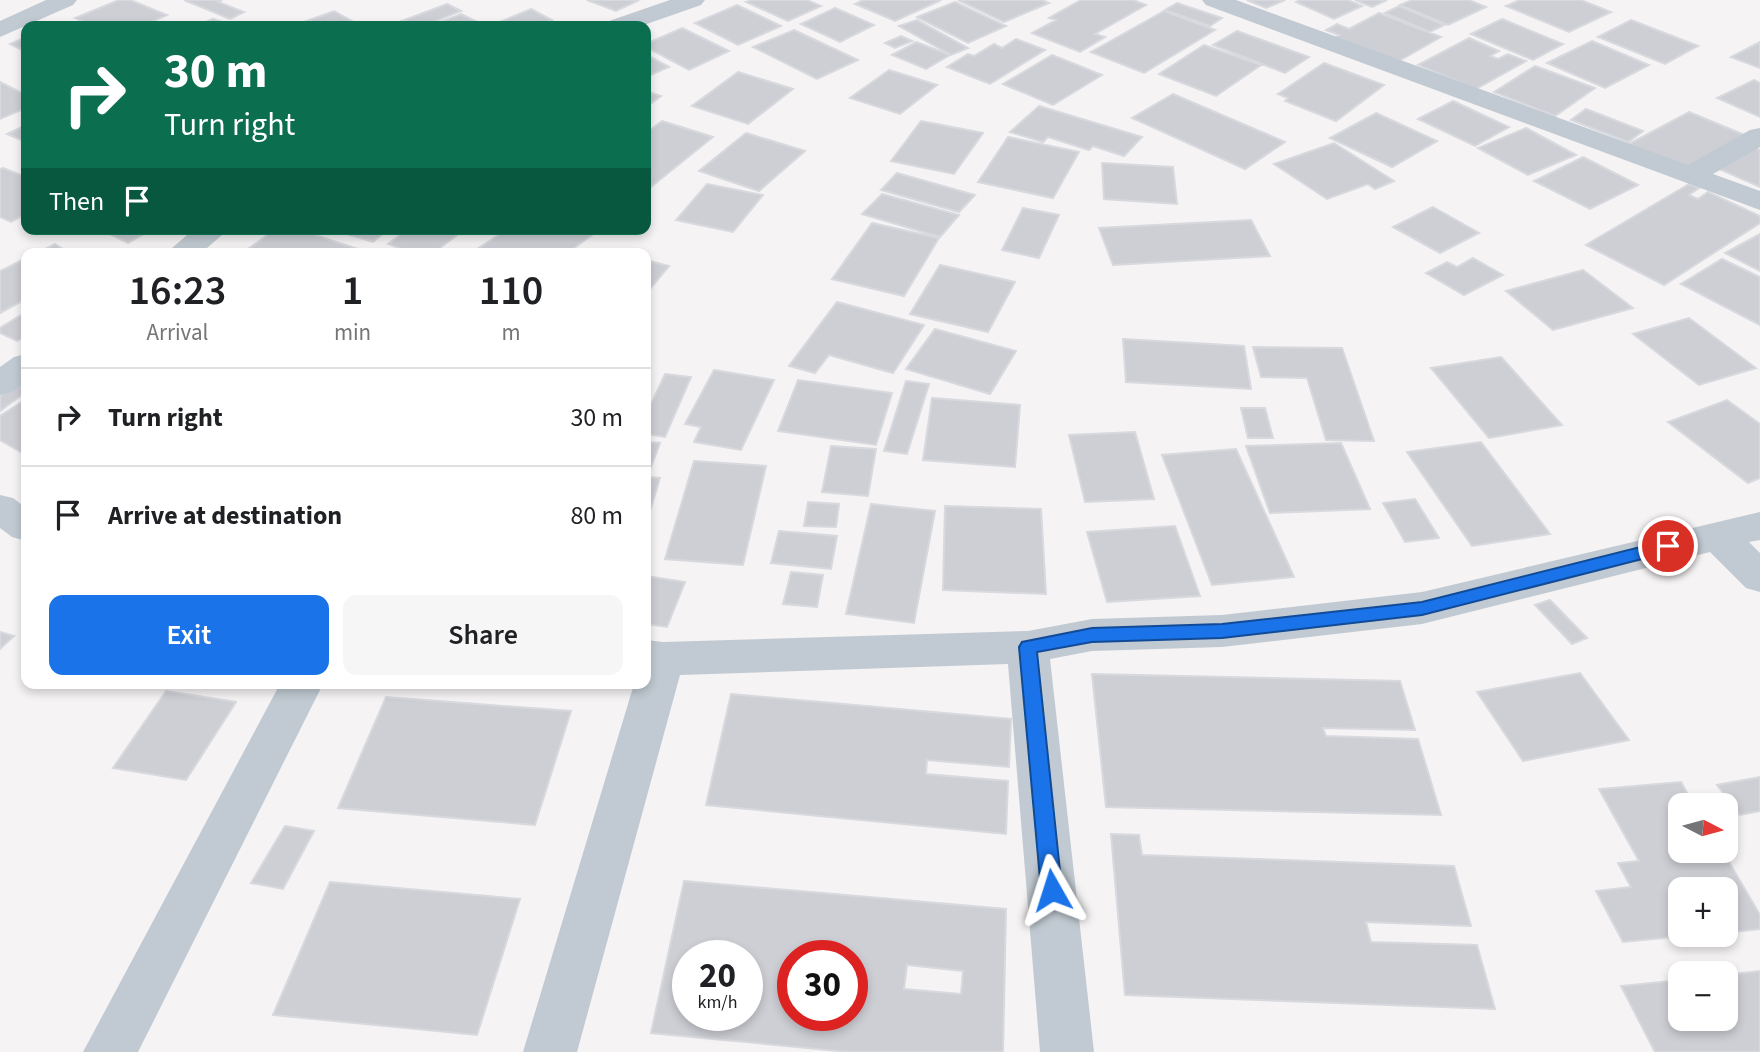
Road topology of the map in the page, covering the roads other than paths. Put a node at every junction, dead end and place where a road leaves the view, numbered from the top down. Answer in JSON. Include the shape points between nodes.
{"nodes":[{"id":1,"x":65,"y":0,"type":"edge"},
{"id":2,"x":692,"y":0,"type":"edge"},
{"id":3,"x":1214,"y":0,"type":"edge"},
{"id":4,"x":632,"y":21,"type":"edge"},
{"id":5,"x":0,"y":30,"type":"edge"},
{"id":6,"x":1760,"y":136,"type":"edge"},
{"id":7,"x":1691,"y":175,"type":"junction"},
{"id":8,"x":1760,"y":201,"type":"edge"},
{"id":9,"x":206,"y":235,"type":"edge"},
{"id":10,"x":188,"y":248,"type":"edge"},
{"id":11,"x":21,"y":369,"type":"edge"},
{"id":12,"x":0,"y":384,"type":"edge"},
{"id":13,"x":0,"y":508,"type":"edge"},
{"id":14,"x":21,"y":523,"type":"edge"},
{"id":15,"x":1760,"y":526,"type":"edge"},
{"id":16,"x":1717,"y":534,"type":"junction"},
{"id":17,"x":1760,"y":577,"type":"edge"},
{"id":18,"x":1028,"y":647,"type":"junction"},
{"id":19,"x":654,"y":658,"type":"edge"},
{"id":20,"x":299,"y":689,"type":"edge"},
{"id":21,"x":646,"y":689,"type":"edge"},
{"id":22,"x":110,"y":1052,"type":"edge"},
{"id":23,"x":550,"y":1052,"type":"edge"},
{"id":24,"x":1068,"y":1052,"type":"edge"}],
"edges":[{"from":1,"to":5,"type":"street"},
{"from":2,"to":4,"type":"street"},
{"from":3,"to":7,"type":"street"},
{"from":6,"to":7,"type":"street"},
{"from":7,"to":8,"type":"street"},
{"from":9,"to":10,"type":"street"},
{"from":11,"to":12,"type":"street"},
{"from":13,"to":14,"type":"street"},
{"from":15,"to":16,"type":"street"},
{"from":16,"to":17,"type":"street"},
{"from":16,"to":18,"type":"street","via":[[1422,608],[1222,631],[1092,635]]},
{"from":18,"to":19,"type":"street"},
{"from":18,"to":24,"type":"street"},
{"from":20,"to":22,"type":"street"},
{"from":21,"to":23,"type":"street"}]}
